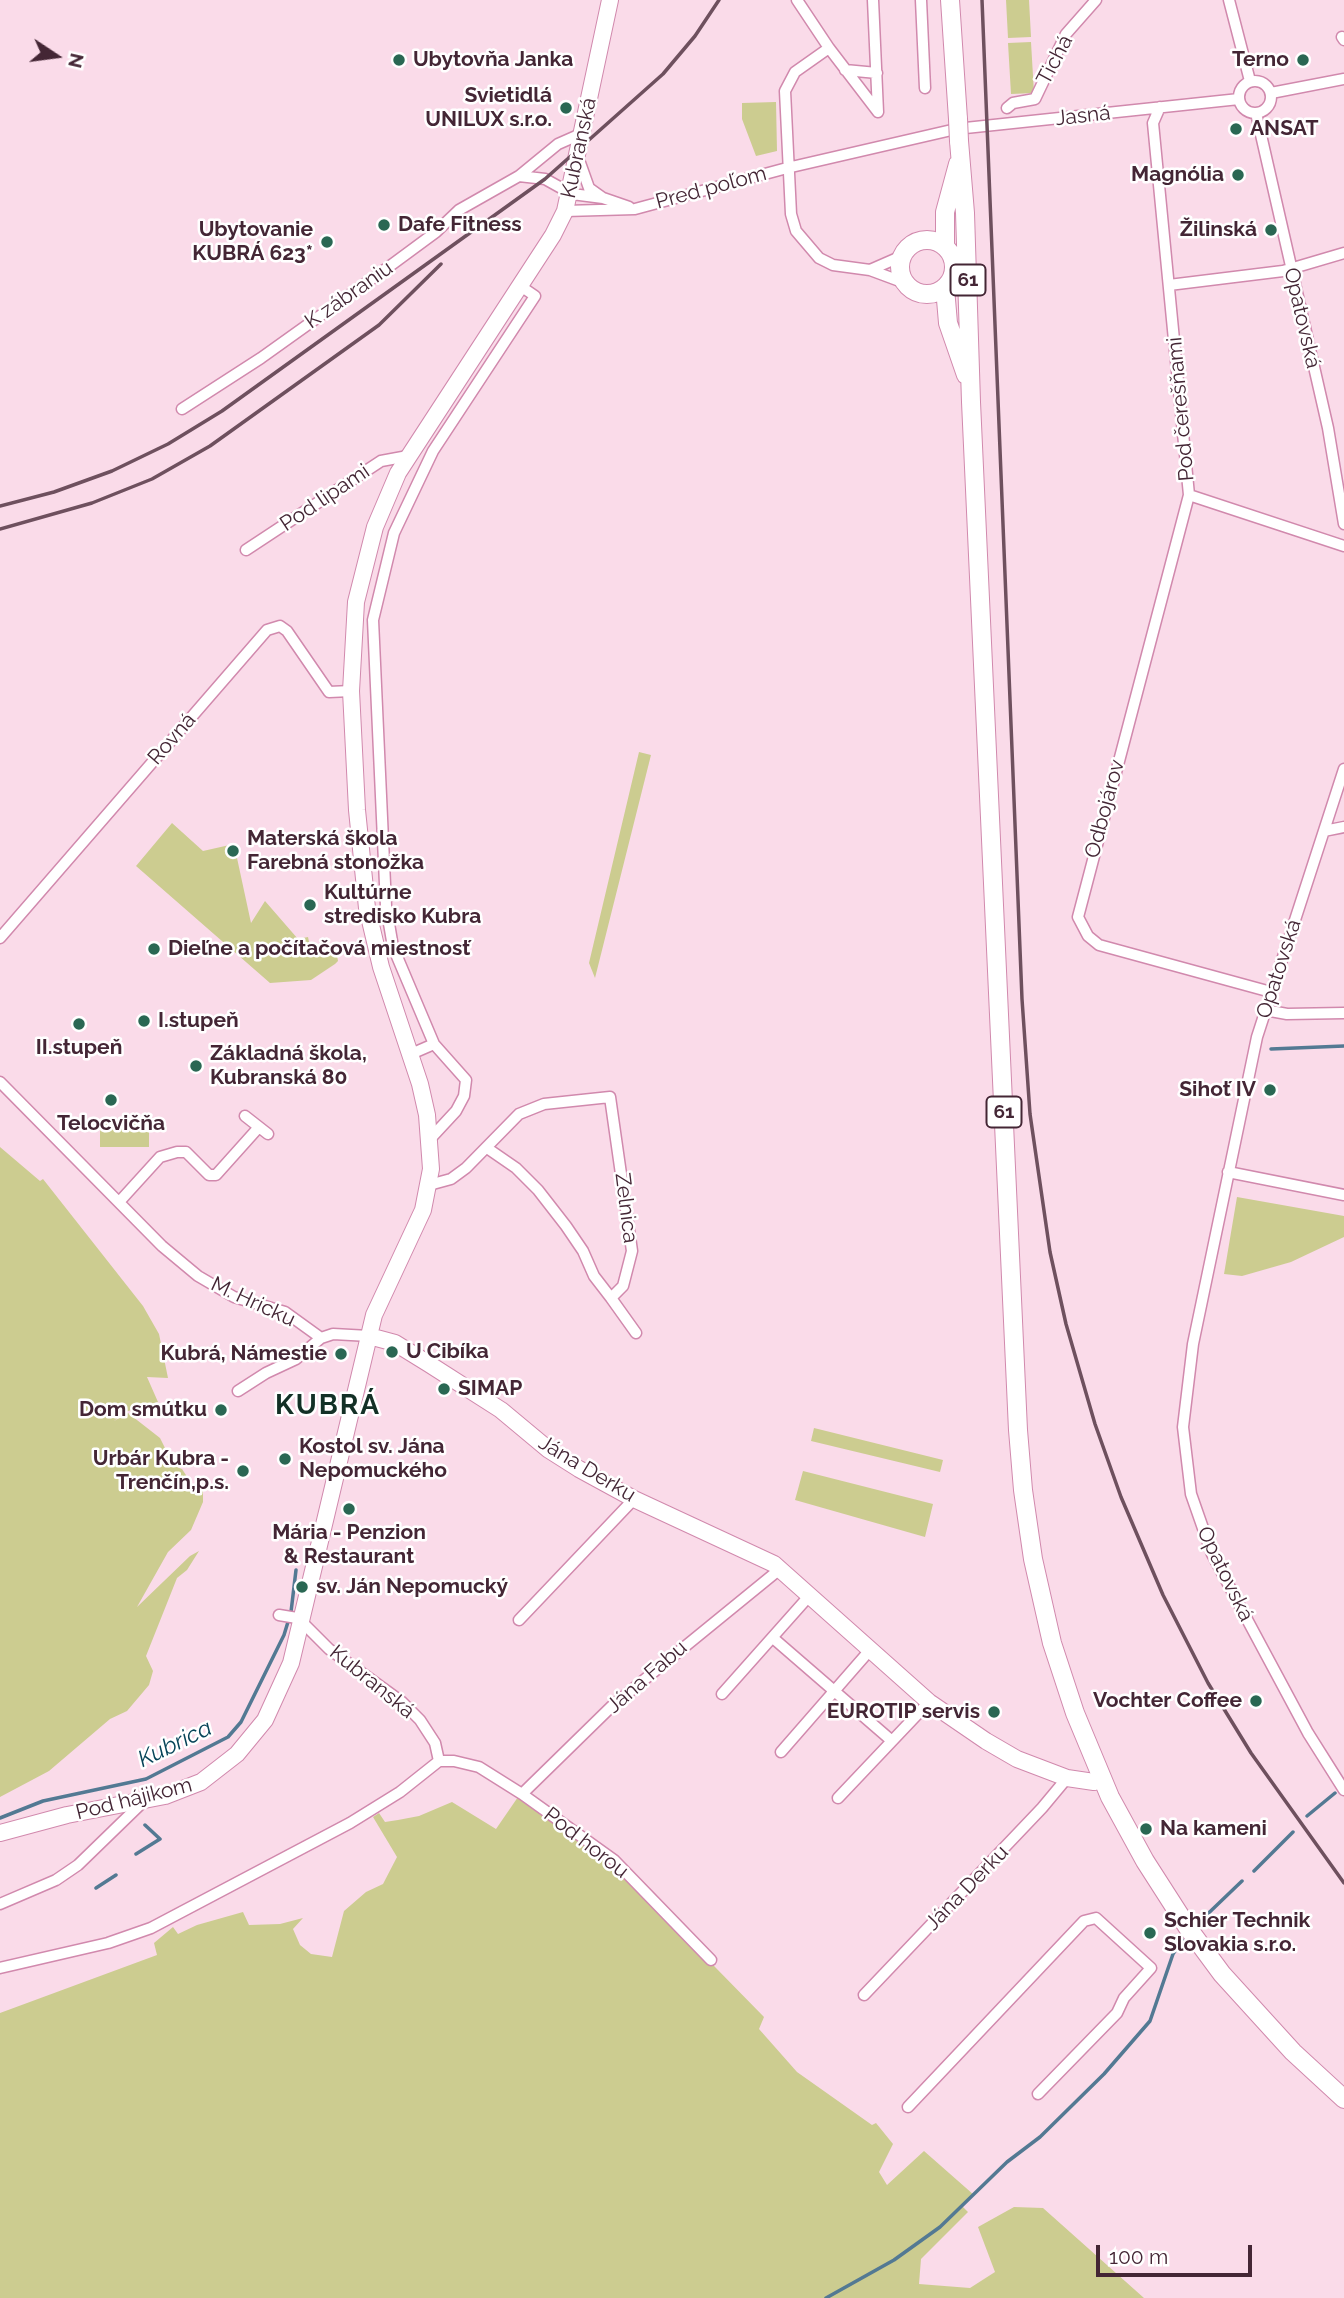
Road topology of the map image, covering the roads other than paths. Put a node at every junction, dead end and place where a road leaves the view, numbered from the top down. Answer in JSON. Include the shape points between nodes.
{"nodes":[{"id":1,"x":610,"y":0,"type":"edge"},
{"id":2,"x":797,"y":0,"type":"edge"},
{"id":3,"x":873,"y":0,"type":"edge"},
{"id":4,"x":921,"y":0,"type":"edge"},
{"id":5,"x":950,"y":0,"type":"edge"},
{"id":6,"x":1096,"y":0,"type":"edge"},
{"id":7,"x":1229,"y":0,"type":"edge"},
{"id":8,"x":829,"y":48,"type":"junction"},
{"id":9,"x":845,"y":70,"type":"junction"},
{"id":10,"x":877,"y":73,"type":"junction"},
{"id":11,"x":1344,"y":79,"type":"edge"},
{"id":12,"x":1250,"y":82,"type":"junction"},
{"id":13,"x":925,"y":88,"type":"dead end"},
{"id":14,"x":1271,"y":93,"type":"junction"},
{"id":15,"x":1239,"y":99,"type":"junction"},
{"id":16,"x":1160,"y":107,"type":"junction"},
{"id":17,"x":1007,"y":108,"type":"dead end"},
{"id":18,"x":1256,"y":113,"type":"junction"},
{"id":19,"x":583,"y":133,"type":"junction"},
{"id":20,"x":928,"y":135,"type":"joint"},
{"id":21,"x":959,"y":149,"type":"junction"},
{"id":22,"x":579,"y":156,"type":"junction"},
{"id":23,"x":787,"y":168,"type":"junction"},
{"id":24,"x":519,"y":176,"type":"junction"},
{"id":25,"x":572,"y":194,"type":"junction"},
{"id":26,"x":603,"y":198,"type":"junction"},
{"id":27,"x":635,"y":208,"type":"junction"},
{"id":28,"x":565,"y":211,"type":"junction"},
{"id":29,"x":945,"y":212,"type":"junction"},
{"id":30,"x":925,"y":240,"type":"junction"},
{"id":31,"x":945,"y":245,"type":"junction"},
{"id":32,"x":1344,"y":253,"type":"edge"},
{"id":33,"x":902,"y":256,"type":"junction"},
{"id":34,"x":1290,"y":269,"type":"junction"},
{"id":35,"x":870,"y":270,"type":"junction"},
{"id":36,"x":905,"y":283,"type":"junction"},
{"id":37,"x":519,"y":285,"type":"junction"},
{"id":38,"x":1169,"y":285,"type":"junction"},
{"id":39,"x":945,"y":288,"type":"junction"},
{"id":40,"x":925,"y":295,"type":"junction"},
{"id":41,"x":948,"y":323,"type":"junction"},
{"id":42,"x":471,"y":359,"type":"junction"},
{"id":43,"x":486,"y":370,"type":"junction"},
{"id":44,"x":971,"y":402,"type":"junction"},
{"id":45,"x":182,"y":409,"type":"dead end"},
{"id":46,"x":417,"y":440,"type":"junction"},
{"id":47,"x":433,"y":450,"type":"junction"},
{"id":48,"x":408,"y":456,"type":"junction"},
{"id":49,"x":1341,"y":482,"type":"edge"},
{"id":50,"x":1189,"y":495,"type":"junction"},
{"id":51,"x":1344,"y":524,"type":"edge"},
{"id":52,"x":375,"y":527,"type":"junction"},
{"id":53,"x":394,"y":533,"type":"junction"},
{"id":54,"x":1344,"y":546,"type":"edge"},
{"id":55,"x":246,"y":550,"type":"dead end"},
{"id":56,"x":354,"y":618,"type":"junction"},
{"id":57,"x":373,"y":620,"type":"junction"},
{"id":58,"x":351,"y":691,"type":"junction"},
{"id":59,"x":375,"y":715,"type":"junction"},
{"id":60,"x":353,"y":716,"type":"junction"},
{"id":61,"x":1344,"y":769,"type":"edge"},
{"id":62,"x":380,"y":808,"type":"junction"},
{"id":63,"x":357,"y":810,"type":"junction"},
{"id":64,"x":1344,"y":827,"type":"edge"},
{"id":65,"x":1324,"y":831,"type":"junction"},
{"id":66,"x":386,"y":906,"type":"junction"},
{"id":67,"x":367,"y":908,"type":"junction"},
{"id":68,"x":0,"y":938,"type":"edge"},
{"id":69,"x":409,"y":991,"type":"junction"},
{"id":70,"x":1271,"y":992,"type":"junction"},
{"id":71,"x":391,"y":997,"type":"junction"},
{"id":72,"x":1265,"y":1010,"type":"junction"},
{"id":73,"x":1344,"y":1013,"type":"edge"},
{"id":74,"x":434,"y":1044,"type":"junction"},
{"id":75,"x":411,"y":1054,"type":"junction"},
{"id":76,"x":0,"y":1082,"type":"edge"},
{"id":77,"x":245,"y":1116,"type":"dead end"},
{"id":78,"x":430,"y":1139,"type":"junction"},
{"id":79,"x":487,"y":1148,"type":"junction"},
{"id":80,"x":1227,"y":1171,"type":"junction"},
{"id":81,"x":429,"y":1185,"type":"junction"},
{"id":82,"x":1344,"y":1195,"type":"edge"},
{"id":83,"x":120,"y":1201,"type":"junction"},
{"id":84,"x":611,"y":1298,"type":"junction"},
{"id":85,"x":636,"y":1333,"type":"dead end"},
{"id":86,"x":369,"y":1336,"type":"junction"},
{"id":87,"x":321,"y":1338,"type":"junction"},
{"id":88,"x":239,"y":1391,"type":"dead end"},
{"id":89,"x":634,"y":1499,"type":"junction"},
{"id":90,"x":780,"y":1569,"type":"junction"},
{"id":91,"x":810,"y":1595,"type":"junction"},
{"id":92,"x":293,"y":1618,"type":"junction"},
{"id":93,"x":519,"y":1620,"type":"dead end"},
{"id":94,"x":773,"y":1638,"type":"junction"},
{"id":95,"x":870,"y":1650,"type":"junction"},
{"id":96,"x":833,"y":1690,"type":"junction"},
{"id":97,"x":722,"y":1694,"type":"dead end"},
{"id":98,"x":929,"y":1702,"type":"junction"},
{"id":99,"x":892,"y":1741,"type":"junction"},
{"id":100,"x":781,"y":1752,"type":"dead end"},
{"id":101,"x":439,"y":1761,"type":"junction"},
{"id":102,"x":1067,"y":1778,"type":"junction"},
{"id":103,"x":1102,"y":1778,"type":"junction"},
{"id":104,"x":1344,"y":1790,"type":"edge"},
{"id":105,"x":522,"y":1794,"type":"junction"},
{"id":106,"x":838,"y":1798,"type":"dead end"},
{"id":107,"x":146,"y":1800,"type":"junction"},
{"id":108,"x":0,"y":1833,"type":"edge"},
{"id":109,"x":0,"y":1904,"type":"edge"},
{"id":110,"x":711,"y":1960,"type":"dead end"},
{"id":111,"x":0,"y":1968,"type":"edge"},
{"id":112,"x":864,"y":1995,"type":"dead end"},
{"id":113,"x":1038,"y":2094,"type":"dead end"},
{"id":114,"x":1344,"y":2099,"type":"edge"},
{"id":115,"x":908,"y":2106,"type":"dead end"}],
"edges":[{"from":1,"to":19,"type":"street","name":"Kubranská"},
{"from":2,"to":8,"type":"street"},
{"from":3,"to":10,"type":"street"},
{"from":4,"to":13,"type":"street"},
{"from":5,"to":21,"type":"main road","number":"61","bridge":true},
{"from":6,"to":17,"type":"street","name":"Tichá","via":[[1066,34],[1035,99]]},
{"from":7,"to":12,"type":"street"},
{"from":8,"to":9,"type":"street"},
{"from":8,"to":23,"type":"street","name":"Pred poľom","via":[[803,64],[788,82]]},
{"from":9,"to":10,"type":"street"},
{"from":9,"to":10,"type":"street","via":[[878,112]]},
{"from":11,"to":14,"type":"street"},
{"from":12,"to":14,"type":"street","via":[[1265,84]]},
{"from":12,"to":15,"type":"street"},
{"from":14,"to":18,"type":"street","via":[[1268,107]]},
{"from":15,"to":16,"type":"street","name":"Jasná"},
{"from":15,"to":18,"type":"street","via":[[1243,108]]},
{"from":16,"to":20,"type":"street","name":"Jasná"},
{"from":16,"to":38,"type":"street","name":"Pod čerešňami","via":[[1153,123]]},
{"from":18,"to":34,"type":"street","name":"Opatovská"},
{"from":19,"to":22,"type":"street","name":"Kubranská"},
{"from":19,"to":24,"type":"street","name":"K zábraniu","via":[[558,144]]},
{"from":20,"to":23,"type":"street","name":"Pred poľom"},
{"from":21,"to":29,"type":"main road","number":"61"},
{"from":21,"to":44,"type":"main road","number":"61"},
{"from":22,"to":25,"type":"street","name":"Kubranská"},
{"from":22,"to":26,"type":"street","via":[[584,181]]},
{"from":23,"to":27,"type":"street","name":"Pred poľom"},
{"from":23,"to":35,"type":"street","name":"Pred poľom","via":[[791,214],[807,246],[832,265]]},
{"from":24,"to":25,"type":"street","name":"Pred poľom","via":[[545,179]]},
{"from":24,"to":45,"type":"street","name":"K zábraniu","via":[[459,210],[394,264]]},
{"from":25,"to":26,"type":"street","name":"Pred poľom"},
{"from":25,"to":28,"type":"street","name":"Kubranská"},
{"from":26,"to":27,"type":"street","name":"Pred poľom"},
{"from":27,"to":28,"type":"street","name":"Pred poľom"},
{"from":28,"to":37,"type":"street","name":"Kubranská"},
{"from":29,"to":30,"type":"main road","number":"61"},
{"from":29,"to":31,"type":"main road","number":"61"},
{"from":30,"to":31,"type":"main road","number":"61"},
{"from":30,"to":33,"type":"main road","number":"61","via":[[907,248]]},
{"from":31,"to":39,"type":"main road","number":"61","via":[[955,267]]},
{"from":32,"to":34,"type":"street"},
{"from":33,"to":35,"type":"street"},
{"from":33,"to":36,"type":"main road","via":[[900,270]]},
{"from":34,"to":38,"type":"street"},
{"from":34,"to":49,"type":"street","name":"Opatovská"},
{"from":35,"to":36,"type":"street","name":"Pred poľom"},
{"from":36,"to":40,"type":"main road","number":"61"},
{"from":37,"to":42,"type":"street","name":"Kubranská"},
{"from":37,"to":43,"type":"street","via":[[535,296]]},
{"from":38,"to":50,"type":"street","name":"Pod čerešňami"},
{"from":39,"to":40,"type":"main road","number":"61"},
{"from":39,"to":41,"type":"main road","number":"61"},
{"from":40,"to":41,"type":"main road","number":"61"},
{"from":41,"to":44,"type":"main road","number":"61"},
{"from":42,"to":43,"type":"street"},
{"from":42,"to":46,"type":"street","name":"Kubranská"},
{"from":43,"to":47,"type":"street"},
{"from":44,"to":103,"type":"main road","number":"61","via":[[1023,1490],[1052,1643],[1066,1691]]},
{"from":46,"to":47,"type":"street"},
{"from":46,"to":48,"type":"street","name":"Kubranská"},
{"from":47,"to":53,"type":"street"},
{"from":48,"to":52,"type":"street","name":"Kubranská"},
{"from":48,"to":55,"type":"street","name":"Pod lipami","via":[[381,460]]},
{"from":49,"to":51,"type":"street","name":"Opatovská"},
{"from":50,"to":54,"type":"street","name":"Pod čerešňami"},
{"from":50,"to":70,"type":"street","name":"Odbojárov","via":[[1078,917],[1099,945]]},
{"from":52,"to":53,"type":"street"},
{"from":52,"to":56,"type":"street","name":"Kubranská"},
{"from":53,"to":57,"type":"street"},
{"from":56,"to":57,"type":"street"},
{"from":56,"to":58,"type":"street","name":"Kubranská"},
{"from":57,"to":59,"type":"street"},
{"from":58,"to":60,"type":"street","name":"Kubranská"},
{"from":58,"to":68,"type":"street","name":"Rovná","via":[[329,692],[287,631],[280,626],[267,630]]},
{"from":59,"to":60,"type":"street"},
{"from":59,"to":62,"type":"street"},
{"from":60,"to":63,"type":"street","name":"Kubranská"},
{"from":61,"to":65,"type":"street","name":"Opatovská"},
{"from":62,"to":63,"type":"street"},
{"from":62,"to":66,"type":"street"},
{"from":63,"to":67,"type":"street","name":"Kubranská"},
{"from":64,"to":65,"type":"street"},
{"from":65,"to":70,"type":"street","name":"Opatovská"},
{"from":66,"to":67,"type":"street"},
{"from":66,"to":69,"type":"street","via":[[393,947]]},
{"from":67,"to":71,"type":"street","name":"Kubranská"},
{"from":69,"to":71,"type":"street"},
{"from":69,"to":74,"type":"street"},
{"from":70,"to":72,"type":"street","name":"Opatovská"},
{"from":71,"to":75,"type":"street","name":"Kubranská"},
{"from":72,"to":73,"type":"street"},
{"from":72,"to":80,"type":"street","name":"Opatovská"},
{"from":74,"to":75,"type":"street"},
{"from":74,"to":78,"type":"street","via":[[464,1075],[467,1086],[456,1111]]},
{"from":75,"to":78,"type":"street","name":"Kubranská"},
{"from":76,"to":83,"type":"street","name":"M. Hricku"},
{"from":77,"to":83,"type":"street","via":[[263,1131],[216,1175],[209,1175],[186,1152],[177,1152],[160,1157]]},
{"from":78,"to":81,"type":"street","name":"Kubranská"},
{"from":79,"to":81,"type":"street","name":"Zelnica","via":[[451,1179]]},
{"from":79,"to":84,"type":"street","via":[[538,1190],[572,1234]]},
{"from":79,"to":84,"type":"street","name":"Zelnica","via":[[519,1114],[544,1104],[610,1097],[632,1251],[623,1286]]},
{"from":80,"to":82,"type":"street"},
{"from":80,"to":104,"type":"street","name":"Opatovská","via":[[1184,1400],[1189,1481],[1199,1522],[1219,1570]]},
{"from":81,"to":86,"type":"street","name":"Kubranská","via":[[423,1210],[379,1301]]},
{"from":83,"to":87,"type":"street","name":"M. Hricku","via":[[198,1276],[234,1297],[285,1312]]},
{"from":84,"to":85,"type":"street"},
{"from":86,"to":87,"type":"street"},
{"from":86,"to":89,"type":"street","name":"Jána Derku","via":[[406,1350],[501,1410],[549,1450]]},
{"from":86,"to":92,"type":"street","name":"Kubranská"},
{"from":87,"to":88,"type":"street","via":[[296,1359]]},
{"from":89,"to":90,"type":"street","name":"Jána Derku"},
{"from":89,"to":93,"type":"street"},
{"from":90,"to":91,"type":"street","name":"Jána Derku"},
{"from":90,"to":105,"type":"street","name":"Jána Fabu","via":[[622,1697]]},
{"from":91,"to":94,"type":"street"},
{"from":91,"to":95,"type":"street","name":"Jána Derku"},
{"from":92,"to":101,"type":"street","name":"Kubranská","via":[[420,1720],[435,1743]]},
{"from":92,"to":107,"type":"street","name":"Pod hájikom","via":[[278,1696],[251,1738],[201,1782]]},
{"from":94,"to":96,"type":"street"},
{"from":94,"to":97,"type":"street"},
{"from":95,"to":96,"type":"street"},
{"from":95,"to":98,"type":"street","name":"Jána Derku"},
{"from":96,"to":99,"type":"street"},
{"from":96,"to":100,"type":"street"},
{"from":98,"to":99,"type":"street"},
{"from":98,"to":102,"type":"street","name":"Jána Derku","via":[[1017,1759]]},
{"from":99,"to":106,"type":"street"},
{"from":101,"to":105,"type":"street","name":"Pod horou","via":[[479,1768]]},
{"from":101,"to":111,"type":"street","via":[[350,1823],[152,1928]]},
{"from":102,"to":103,"type":"street","name":"Jána Derku","via":[[1094,1782]]},
{"from":102,"to":112,"type":"street","name":"Jána Derku"},
{"from":103,"to":114,"type":"main road","number":"61","via":[[1145,1861],[1191,1932],[1258,2015]]},
{"from":105,"to":110,"type":"street","name":"Pod horou","via":[[614,1860]]},
{"from":107,"to":108,"type":"street","name":"Pod hájikom"},
{"from":107,"to":109,"type":"street","via":[[78,1866]]},
{"from":113,"to":115,"type":"street","via":[[1117,2013],[1151,1968],[1101,1920],[1084,1922],[1045,1968]]}]}
